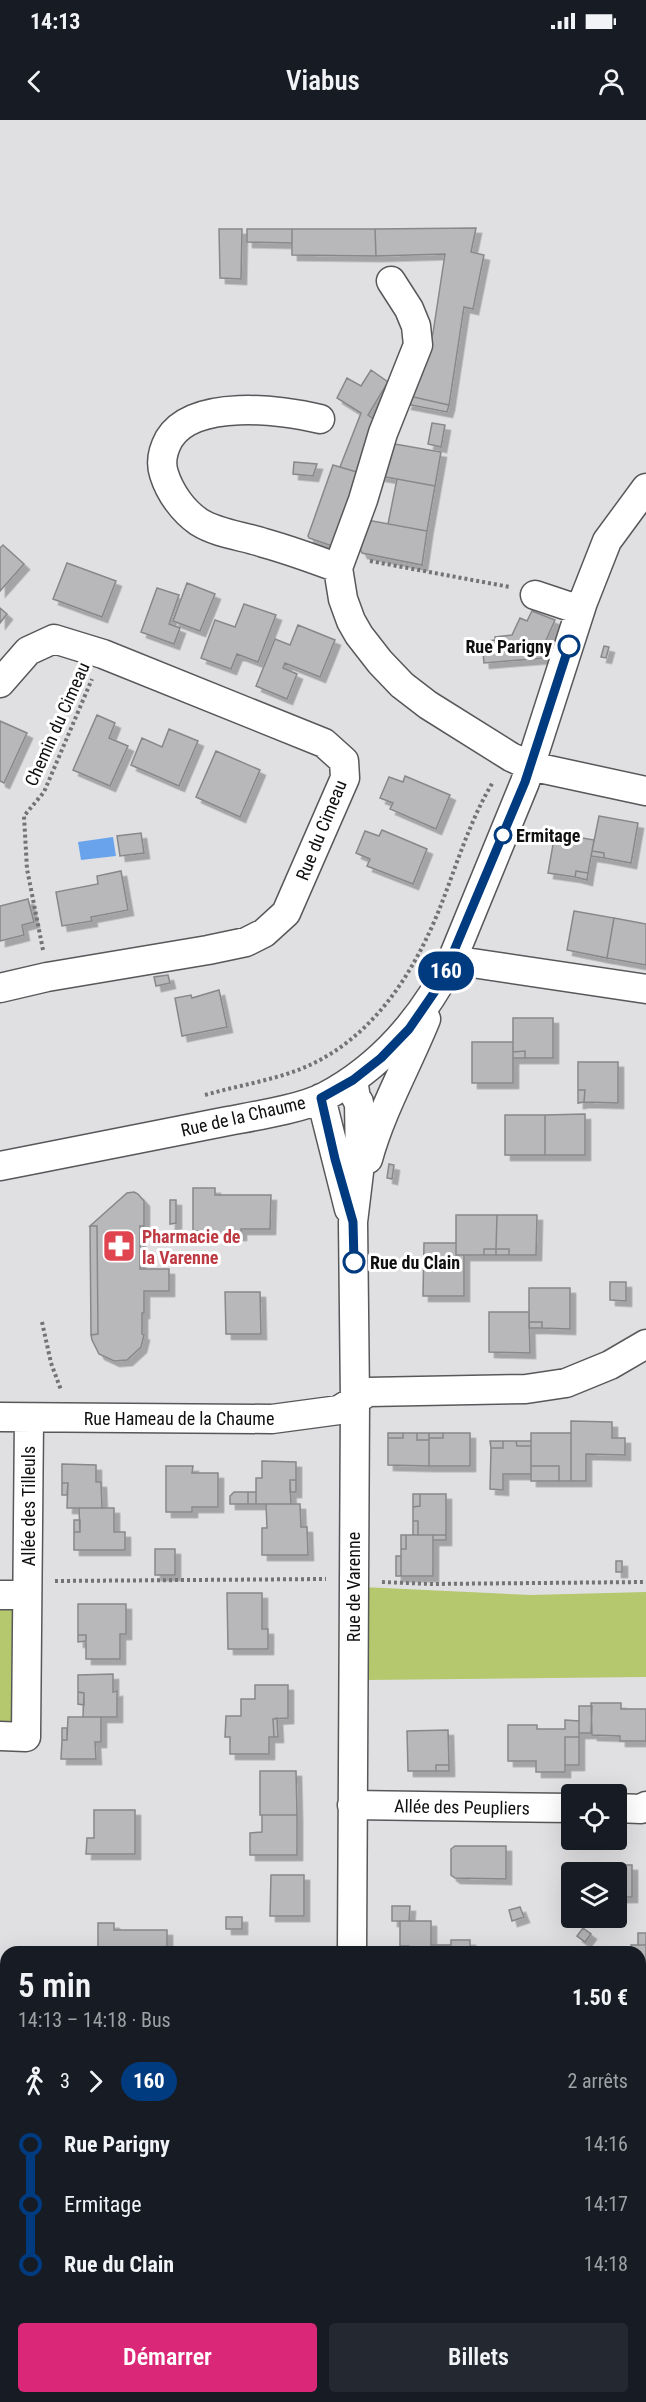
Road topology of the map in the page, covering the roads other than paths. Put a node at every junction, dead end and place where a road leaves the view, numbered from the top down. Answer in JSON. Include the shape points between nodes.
{"nodes":[{"id":1,"x":391,"y":281,"type":"dead end"},
{"id":2,"x":320,"y":419,"type":"dead end"},
{"id":3,"x":646,"y":488,"type":"edge"},
{"id":4,"x":340,"y":562,"type":"junction"},
{"id":5,"x":535,"y":595,"type":"road end"},
{"id":6,"x":580,"y":610,"type":"junction"},
{"id":7,"x":0,"y":683,"type":"edge"},
{"id":8,"x":520,"y":762,"type":"junction"},
{"id":9,"x":646,"y":791,"type":"edge"},
{"id":10,"x":446,"y":972,"type":"junction"},
{"id":11,"x":0,"y":988,"type":"edge"},
{"id":12,"x":646,"y":989,"type":"edge"},
{"id":13,"x":353,"y":1080,"type":"junction"},
{"id":14,"x":321,"y":1098,"type":"junction"},
{"id":15,"x":0,"y":1166,"type":"edge"},
{"id":16,"x":353,"y":1222,"type":"junction"},
{"id":17,"x":646,"y":1344,"type":"edge"},
{"id":18,"x":355,"y":1400,"type":"junction"},
{"id":19,"x":0,"y":1417,"type":"edge"},
{"id":20,"x":29,"y":1418,"type":"junction"},
{"id":21,"x":18,"y":1590,"type":"edge"},
{"id":22,"x":0,"y":1736,"type":"edge"},
{"id":23,"x":352,"y":1805,"type":"junction"},
{"id":24,"x":646,"y":1806,"type":"edge"},
{"id":25,"x":561,"y":1808,"type":"edge"},
{"id":26,"x":627,"y":1808,"type":"edge"},
{"id":27,"x":352,"y":1946,"type":"edge"}],
"edges":[{"from":1,"to":4,"type":"street","via":[[409,309],[418,345],[383,433]]},
{"from":2,"to":4,"type":"street","via":[[244,411],[200,416],[173,432],[162,456],[163,471],[177,499],[200,522]]},
{"from":3,"to":6,"type":"street","name":"Rue de la Chaume","via":[[607,541]]},
{"from":4,"to":8,"type":"street","via":[[343,599],[351,621],[380,662],[428,705]]},
{"from":5,"to":6,"type":"street"},
{"from":6,"to":8,"type":"street","name":"Rue de la Chaume"},
{"from":7,"to":11,"type":"street","name":"Rue du Cimeau","via":[[28,651],[54,639],[102,654],[324,743],[344,761],[345,778],[286,913],[264,933],[246,942],[208,950]]},
{"from":8,"to":9,"type":"street"},
{"from":8,"to":10,"type":"street","name":"Rue de la Chaume"},
{"from":10,"to":12,"type":"street"},
{"from":10,"to":13,"type":"street","name":"Rue de la Chaume","via":[[409,1029]]},
{"from":10,"to":16,"type":"street","name":"Rue de Varenne","via":[[377,1130]]},
{"from":13,"to":14,"type":"street","name":"Rue de la Chaume"},
{"from":13,"to":16,"type":"street","name":"Rue de Varenne","via":[[359,1102],[360,1164]]},
{"from":14,"to":15,"type":"street","name":"Rue de la Chaume","via":[[273,1112]]},
{"from":14,"to":16,"type":"street","name":"Rue de Varenne"},
{"from":16,"to":18,"type":"street","name":"Rue de Varenne"},
{"from":17,"to":18,"type":"street","via":[[610,1365],[566,1383],[526,1389],[368,1392]]},
{"from":18,"to":20,"type":"street","name":"Rue Hameau de la Chaume","via":[[339,1410],[272,1419]]},
{"from":18,"to":23,"type":"street","name":"Rue de Varenne"},
{"from":19,"to":20,"type":"street","name":"Rue Hameau de la Chaume"},
{"from":20,"to":21,"type":"street","name":"Allée des Tilleuls"},
{"from":21,"to":22,"type":"street","name":"Allée des Tilleuls","via":[[26,1737]]},
{"from":23,"to":25,"type":"street","name":"Allée des Peupliers"},
{"from":23,"to":27,"type":"street","name":"Rue de Varenne"},
{"from":24,"to":26,"type":"street"}]}
